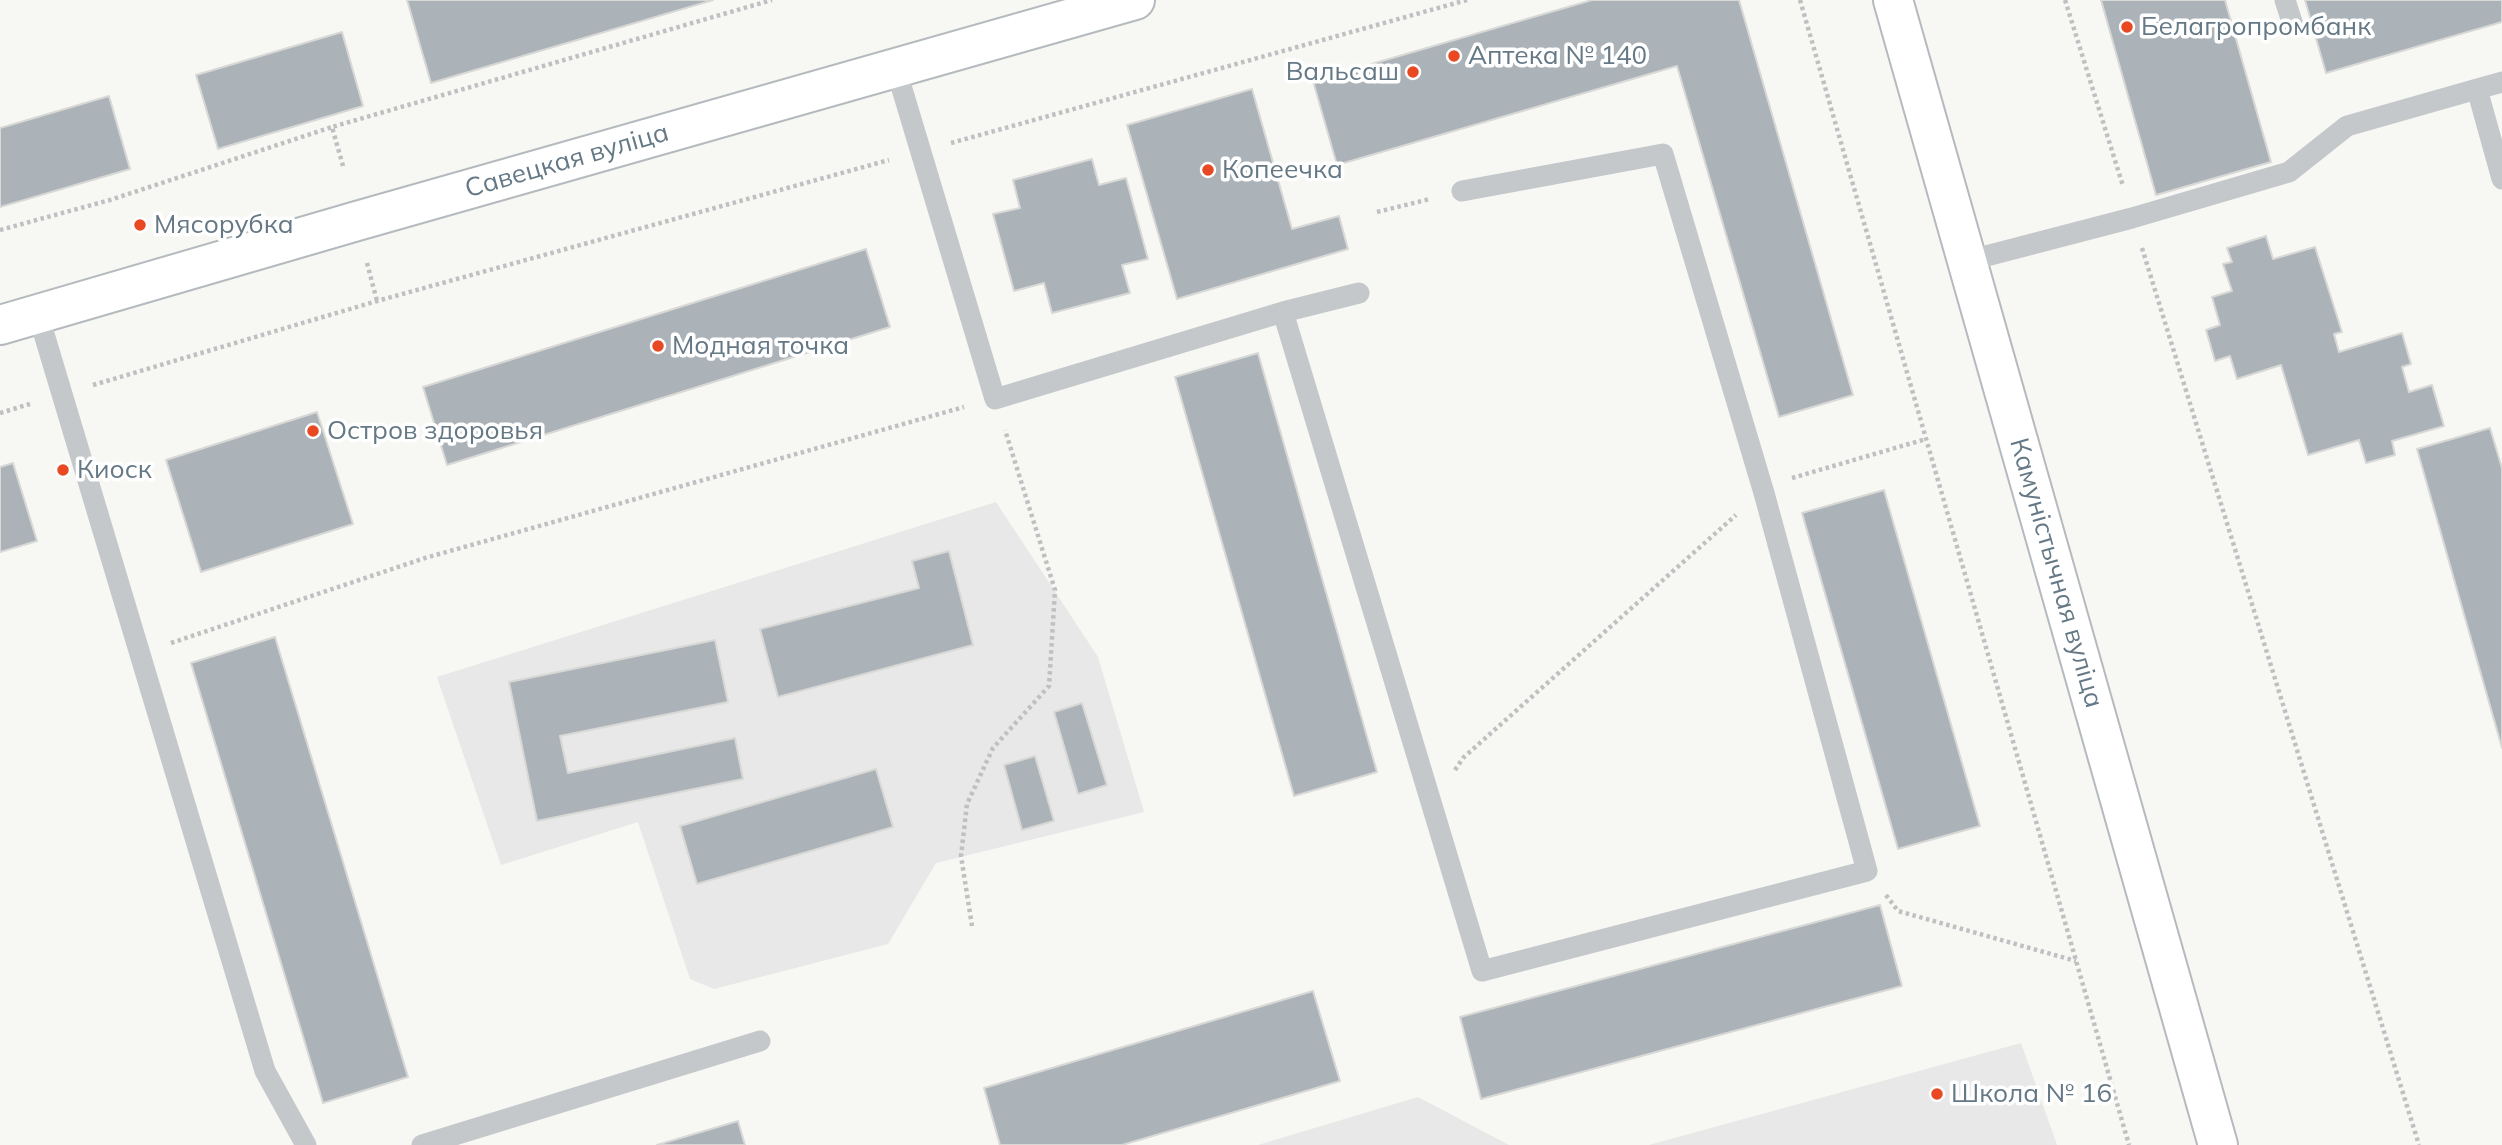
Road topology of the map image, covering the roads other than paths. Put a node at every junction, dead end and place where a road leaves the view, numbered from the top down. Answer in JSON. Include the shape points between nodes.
{"nodes":[{"id":1,"x":1135,"y":0,"type":"edge"},
{"id":2,"x":1893,"y":0,"type":"edge"},
{"id":3,"x":2285,"y":0,"type":"edge"},
{"id":4,"x":2292,"y":22,"type":"dead end"},
{"id":5,"x":896,"y":69,"type":"junction"},
{"id":6,"x":2502,"y":82,"type":"edge"},
{"id":7,"x":2477,"y":89,"type":"junction"},
{"id":8,"x":2502,"y":179,"type":"edge"},
{"id":9,"x":1462,"y":191,"type":"road end"},
{"id":10,"x":1967,"y":261,"type":"junction"},
{"id":11,"x":1359,"y":293,"type":"dead end"},
{"id":12,"x":1283,"y":312,"type":"junction"},
{"id":13,"x":38,"y":314,"type":"junction"},
{"id":14,"x":0,"y":325,"type":"edge"},
{"id":15,"x":760,"y":1041,"type":"dead end"},
{"id":16,"x":306,"y":1145,"type":"edge"},
{"id":17,"x":422,"y":1145,"type":"edge"},
{"id":18,"x":2218,"y":1145,"type":"edge"}],
"edges":[{"from":1,"to":5,"type":"street","name":"Савецкая вуліца"},
{"from":2,"to":10,"type":"street","name":"Камуністычная вуліца"},
{"from":3,"to":4,"type":"lane"},
{"from":5,"to":12,"type":"lane","via":[[995,399]]},
{"from":5,"to":13,"type":"street","name":"Савецкая вуліца"},
{"from":6,"to":7,"type":"lane"},
{"from":7,"to":8,"type":"lane"},
{"from":7,"to":10,"type":"lane","via":[[2347,126],[2289,172]]},
{"from":9,"to":12,"type":"lane","via":[[1663,154],[1764,493],[1867,871],[1482,971]]},
{"from":10,"to":18,"type":"street","name":"Камуністычная вуліца"},
{"from":11,"to":12,"type":"lane"},
{"from":13,"to":14,"type":"street","name":"Савецкая вуліца"},
{"from":13,"to":16,"type":"lane","via":[[265,1071]]},
{"from":15,"to":17,"type":"lane"}]}
